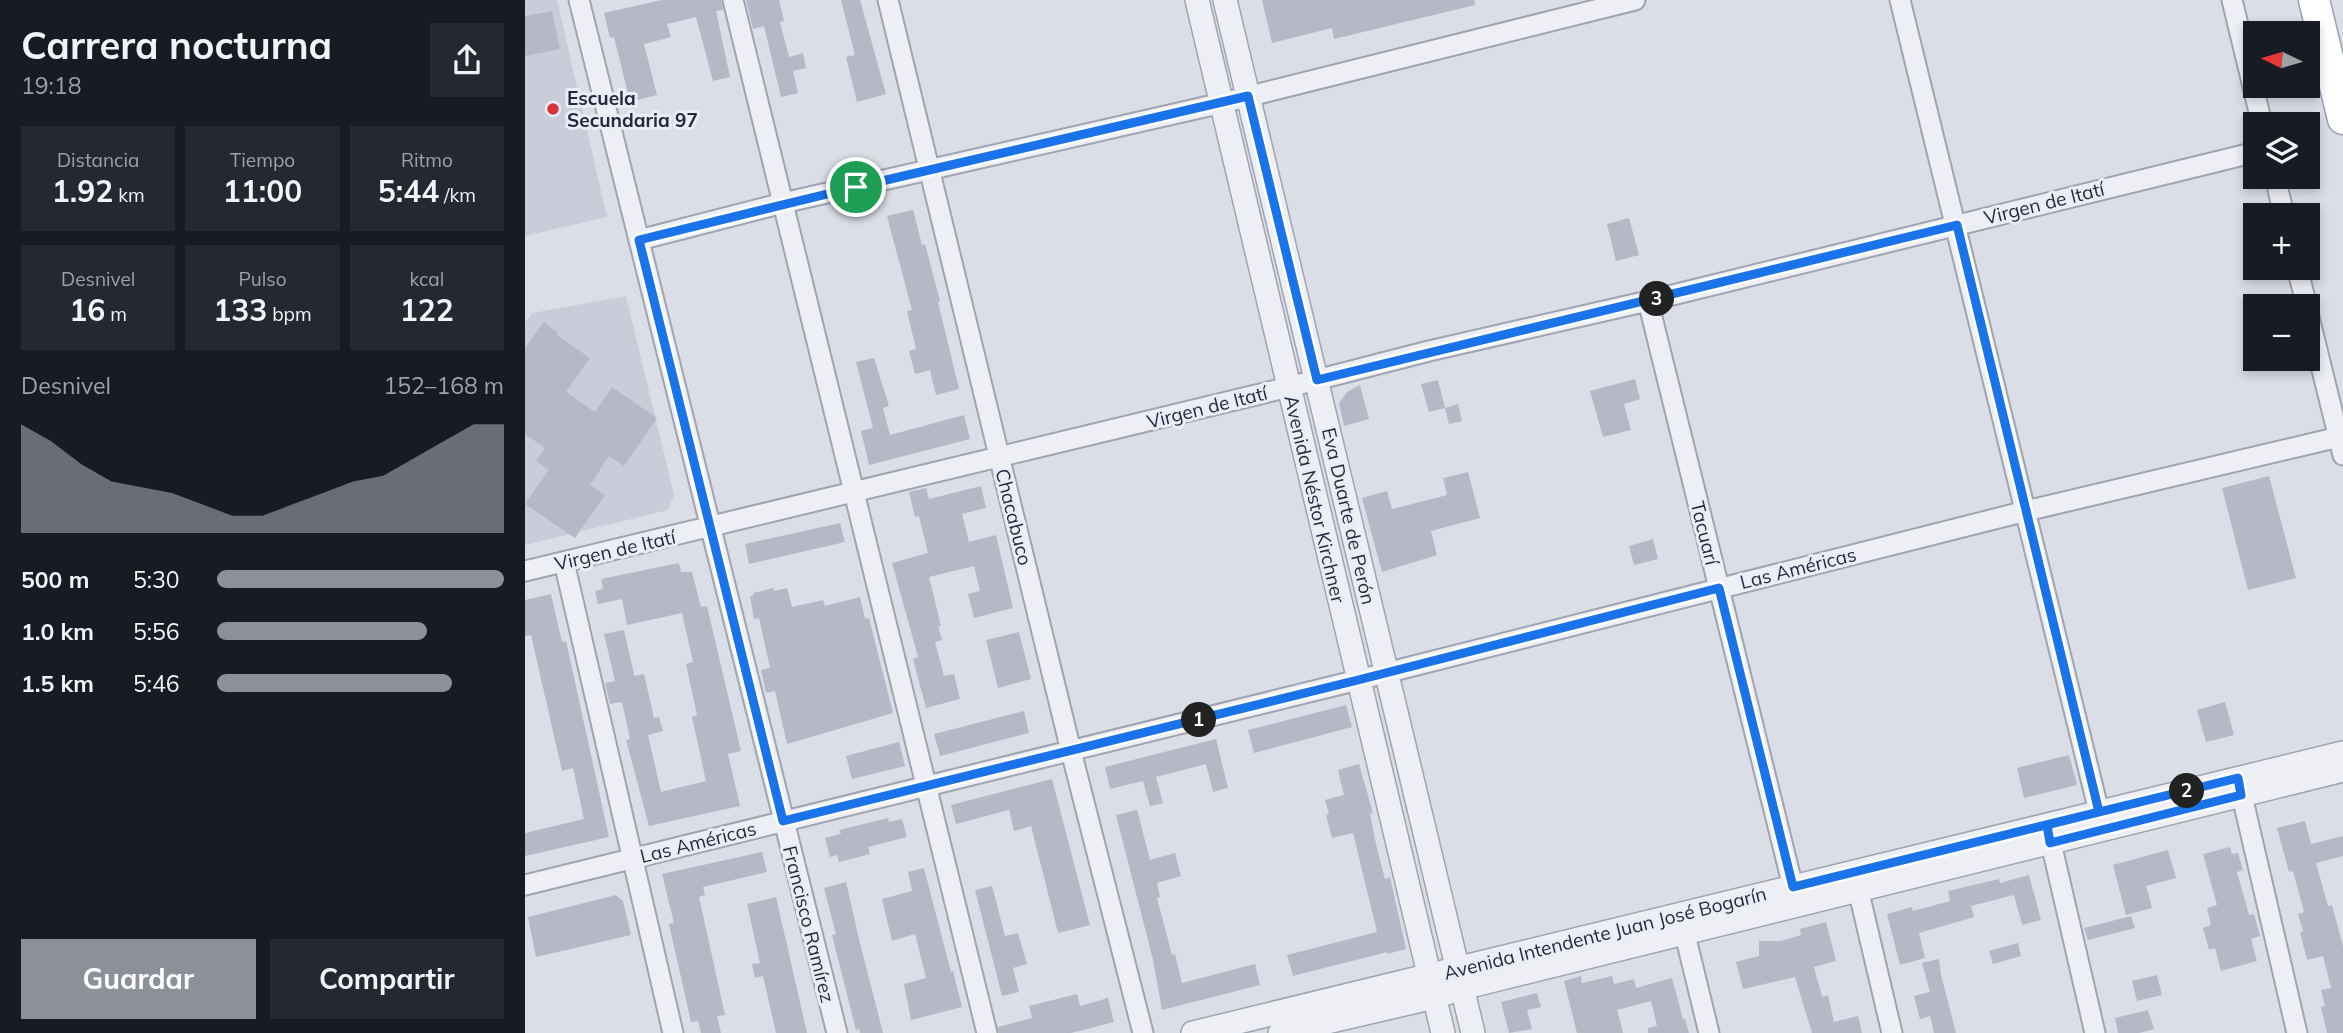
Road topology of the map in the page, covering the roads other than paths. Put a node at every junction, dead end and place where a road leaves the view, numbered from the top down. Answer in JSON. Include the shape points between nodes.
{"nodes":[{"id":1,"x":579,"y":0,"type":"edge"},
{"id":2,"x":733,"y":0,"type":"edge"},
{"id":3,"x":888,"y":0,"type":"edge"},
{"id":4,"x":1197,"y":0,"type":"edge"},
{"id":5,"x":1225,"y":0,"type":"edge"},
{"id":6,"x":1635,"y":0,"type":"edge"},
{"id":7,"x":1901,"y":0,"type":"edge"},
{"id":8,"x":2232,"y":0,"type":"edge"},
{"id":9,"x":2314,"y":0,"type":"edge"},
{"id":10,"x":1248,"y":96,"type":"junction"},
{"id":11,"x":1222,"y":103,"type":"junction"},
{"id":12,"x":2259,"y":112,"type":"edge"},
{"id":13,"x":2343,"y":119,"type":"edge"},
{"id":14,"x":2243,"y":155,"type":"edge"},
{"id":15,"x":929,"y":171,"type":"junction"},
{"id":16,"x":783,"y":203,"type":"junction"},
{"id":17,"x":1957,"y":225,"type":"junction"},
{"id":18,"x":639,"y":240,"type":"junction"},
{"id":19,"x":1648,"y":301,"type":"junction"},
{"id":20,"x":2320,"y":361,"type":"edge"},
{"id":21,"x":1317,"y":380,"type":"junction"},
{"id":22,"x":1289,"y":387,"type":"junction"},
{"id":23,"x":2341,"y":446,"type":"edge"},
{"id":24,"x":999,"y":457,"type":"junction"},
{"id":25,"x":854,"y":492,"type":"junction"},
{"id":26,"x":2026,"y":511,"type":"junction"},
{"id":27,"x":710,"y":527,"type":"junction"},
{"id":28,"x":564,"y":562,"type":"junction"},
{"id":29,"x":525,"y":571,"type":"edge"},
{"id":30,"x":1719,"y":588,"type":"junction"},
{"id":31,"x":1387,"y":673,"type":"junction"},
{"id":32,"x":1358,"y":680,"type":"junction"},
{"id":33,"x":1071,"y":751,"type":"junction"},
{"id":34,"x":2343,"y":753,"type":"edge"},
{"id":35,"x":2343,"y":770,"type":"edge"},
{"id":36,"x":926,"y":787,"type":"junction"},
{"id":37,"x":2239,"y":787,"type":"junction"},
{"id":38,"x":2099,"y":812,"type":"junction"},
{"id":39,"x":783,"y":821,"type":"junction"},
{"id":40,"x":2048,"y":834,"type":"junction"},
{"id":41,"x":633,"y":858,"type":"junction"},
{"id":42,"x":1856,"y":881,"type":"junction"},
{"id":43,"x":525,"y":884,"type":"edge"},
{"id":44,"x":1793,"y":887,"type":"junction"},
{"id":45,"x":1682,"y":924,"type":"junction"},
{"id":46,"x":1460,"y":978,"type":"junction"},
{"id":47,"x":1431,"y":986,"type":"junction"},
{"id":48,"x":1273,"y":1027,"type":"edge"},
{"id":49,"x":673,"y":1033,"type":"edge"},
{"id":50,"x":837,"y":1033,"type":"edge"},
{"id":51,"x":987,"y":1033,"type":"edge"},
{"id":52,"x":1143,"y":1033,"type":"edge"},
{"id":53,"x":1193,"y":1033,"type":"edge"},
{"id":54,"x":1443,"y":1033,"type":"edge"},
{"id":55,"x":1473,"y":1033,"type":"edge"},
{"id":56,"x":1709,"y":1033,"type":"edge"},
{"id":57,"x":1892,"y":1033,"type":"edge"},
{"id":58,"x":2095,"y":1033,"type":"edge"},
{"id":59,"x":2297,"y":1033,"type":"edge"}],
"edges":[{"from":1,"to":18,"type":"street","name":"Francisco Ramírez"},
{"from":2,"to":16,"type":"street"},
{"from":3,"to":15,"type":"street","name":"Chacabuco"},
{"from":4,"to":11,"type":"street","name":"Avenida Néstor Kirchner"},
{"from":5,"to":10,"type":"street","name":"Eva Duarte de Perón"},
{"from":6,"to":10,"type":"street"},
{"from":7,"to":17,"type":"street"},
{"from":8,"to":12,"type":"street"},
{"from":9,"to":13,"type":"main road"},
{"from":10,"to":11,"type":"street"},
{"from":10,"to":21,"type":"street","name":"Eva Duarte de Perón"},
{"from":11,"to":15,"type":"street"},
{"from":11,"to":22,"type":"street","name":"Avenida Néstor Kirchner"},
{"from":14,"to":17,"type":"street","name":"Virgen de Itatí"},
{"from":15,"to":16,"type":"street"},
{"from":15,"to":24,"type":"street","name":"Chacabuco"},
{"from":16,"to":18,"type":"street"},
{"from":16,"to":25,"type":"street"},
{"from":17,"to":19,"type":"street","name":"Virgen de Itatí"},
{"from":17,"to":26,"type":"street"},
{"from":18,"to":27,"type":"street","name":"Francisco Ramírez"},
{"from":19,"to":21,"type":"street","name":"Virgen de Itatí"},
{"from":19,"to":30,"type":"street","name":"Tacuarí"},
{"from":20,"to":23,"type":"street"},
{"from":21,"to":22,"type":"street","name":"Virgen de Itatí"},
{"from":21,"to":31,"type":"street","name":"Eva Duarte de Perón"},
{"from":22,"to":24,"type":"street","name":"Virgen de Itatí"},
{"from":22,"to":32,"type":"street","name":"Avenida Néstor Kirchner"},
{"from":23,"to":26,"type":"street","name":"Las Américas"},
{"from":24,"to":25,"type":"street","name":"Virgen de Itatí"},
{"from":24,"to":33,"type":"street","name":"Chacabuco"},
{"from":25,"to":27,"type":"street","name":"Virgen de Itatí"},
{"from":25,"to":36,"type":"street"},
{"from":26,"to":30,"type":"street","name":"Las Américas"},
{"from":26,"to":38,"type":"street"},
{"from":27,"to":28,"type":"street","name":"Virgen de Itatí"},
{"from":27,"to":39,"type":"street","name":"Francisco Ramírez"},
{"from":28,"to":29,"type":"street","name":"Virgen de Itatí"},
{"from":28,"to":41,"type":"street"},
{"from":30,"to":31,"type":"street","name":"Las Américas"},
{"from":30,"to":44,"type":"street","name":"Tacuarí"},
{"from":31,"to":32,"type":"street","name":"Las Américas"},
{"from":31,"to":46,"type":"street","name":"Eva Duarte de Perón"},
{"from":32,"to":33,"type":"street","name":"Las Américas"},
{"from":32,"to":47,"type":"street","name":"Avenida Néstor Kirchner"},
{"from":33,"to":36,"type":"street","name":"Las Américas"},
{"from":33,"to":52,"type":"street","name":"Chacabuco"},
{"from":34,"to":37,"type":"street","name":"Avenida Intendente Juan José Bogarín"},
{"from":35,"to":37,"type":"street","name":"Avenida Intendente Juan José Bogarín"},
{"from":36,"to":39,"type":"street","name":"Las Américas"},
{"from":36,"to":51,"type":"street"},
{"from":37,"to":38,"type":"street","name":"Avenida Intendente Juan José Bogarín"},
{"from":37,"to":40,"type":"street","name":"Avenida Intendente Juan José Bogarín"},
{"from":37,"to":59,"type":"street"},
{"from":38,"to":40,"type":"street","name":"Avenida Intendente Juan José Bogarín"},
{"from":39,"to":41,"type":"street","name":"Las Américas"},
{"from":39,"to":50,"type":"street","name":"Francisco Ramírez"},
{"from":40,"to":42,"type":"street","name":"Avenida Intendente Juan José Bogarín"},
{"from":40,"to":58,"type":"street"},
{"from":41,"to":43,"type":"street","name":"Las Américas"},
{"from":41,"to":49,"type":"street"},
{"from":42,"to":44,"type":"street","name":"Avenida Intendente Juan José Bogarín"},
{"from":42,"to":45,"type":"street","name":"Avenida Intendente Juan José Bogarín"},
{"from":42,"to":57,"type":"street"},
{"from":44,"to":45,"type":"street","name":"Avenida Intendente Juan José Bogarín"},
{"from":45,"to":46,"type":"street","name":"Avenida Intendente Juan José Bogarín"},
{"from":45,"to":56,"type":"street"},
{"from":46,"to":47,"type":"street","name":"Avenida Intendente Juan José Bogarín"},
{"from":46,"to":55,"type":"street","name":"Eva Duarte de Perón"},
{"from":47,"to":48,"type":"street","name":"Avenida Intendente Juan José Bogarín"},
{"from":47,"to":54,"type":"street"},
{"from":48,"to":53,"type":"street","name":"Avenida Intendente Juan José Bogarín"}]}
